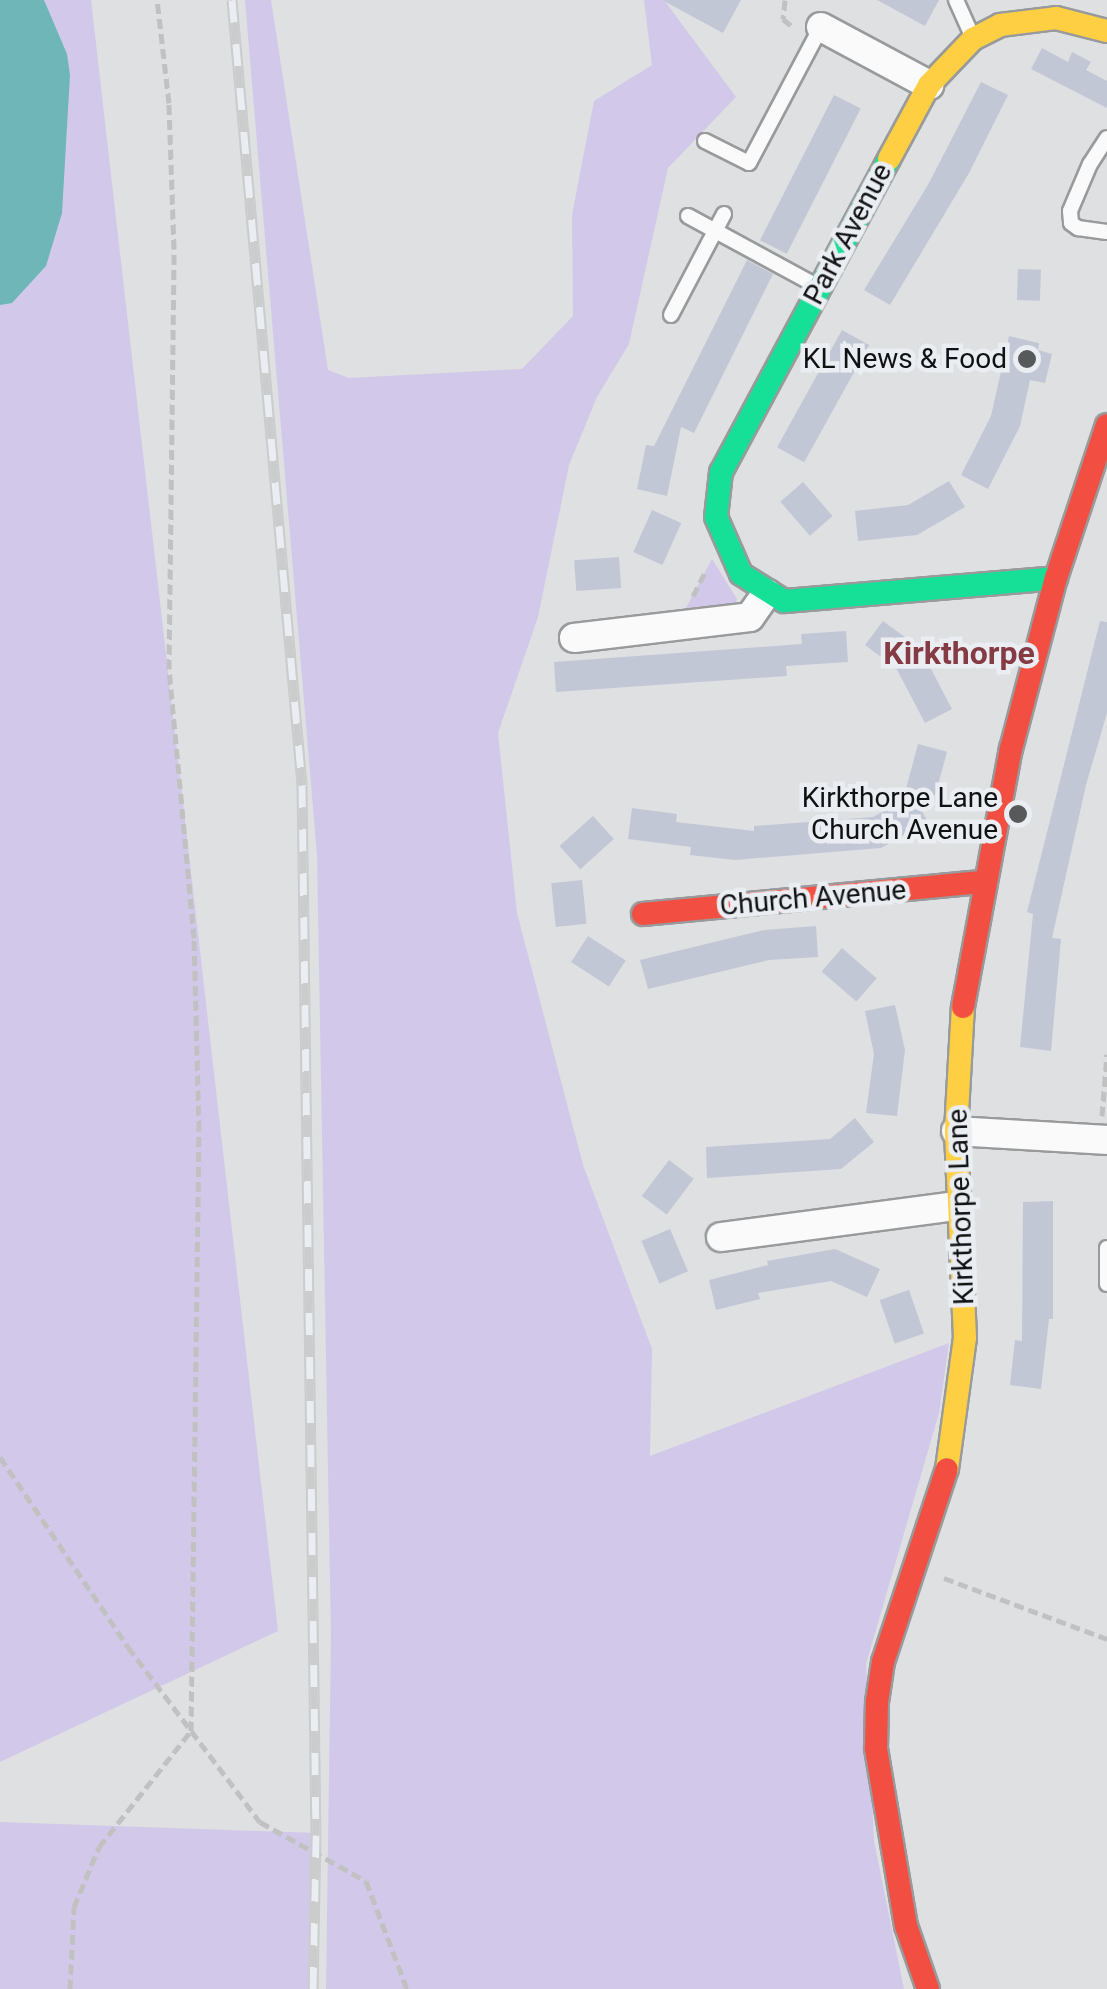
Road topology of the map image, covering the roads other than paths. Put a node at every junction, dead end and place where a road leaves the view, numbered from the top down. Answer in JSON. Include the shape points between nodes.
{"nodes":[{"id":1,"x":956,"y":0,"type":"edge"},
{"id":2,"x":821,"y":27,"type":"joint"},
{"id":3,"x":1107,"y":31,"type":"edge"},
{"id":4,"x":973,"y":39,"type":"junction"},
{"id":5,"x":928,"y":85,"type":"junction"},
{"id":6,"x":1107,"y":138,"type":"edge"},
{"id":7,"x":705,"y":141,"type":"dead end"},
{"id":8,"x":724,"y":214,"type":"dead end"},
{"id":9,"x":688,"y":216,"type":"dead end"},
{"id":10,"x":715,"y":231,"type":"junction"},
{"id":11,"x":1107,"y":232,"type":"edge"},
{"id":12,"x":820,"y":287,"type":"junction"},
{"id":13,"x":671,"y":315,"type":"dead end"},
{"id":14,"x":1107,"y":425,"type":"edge"},
{"id":15,"x":1056,"y":578,"type":"junction"},
{"id":16,"x":767,"y":593,"type":"junction"},
{"id":17,"x":574,"y":638,"type":"dead end"},
{"id":18,"x":983,"y":882,"type":"junction"},
{"id":19,"x":643,"y":914,"type":"dead end"},
{"id":20,"x":956,"y":1132,"type":"junction"},
{"id":21,"x":1104,"y":1139,"type":"edge"},
{"id":22,"x":958,"y":1206,"type":"junction"},
{"id":23,"x":721,"y":1237,"type":"dead end"},
{"id":24,"x":1107,"y":1248,"type":"edge"},
{"id":25,"x":1107,"y":1284,"type":"edge"},
{"id":26,"x":928,"y":1989,"type":"edge"}],
"edges":[{"from":1,"to":4,"type":"lane"},
{"from":2,"to":5,"type":"street"},
{"from":2,"to":7,"type":"lane","via":[[749,163]]},
{"from":3,"to":4,"type":"street","name":"Park Avenue","via":[[1056,18],[1000,24]]},
{"from":4,"to":5,"type":"street","name":"Park Avenue"},
{"from":5,"to":12,"type":"street","name":"Park Avenue"},
{"from":6,"to":11,"type":"lane","via":[[1070,211],[1078,228]]},
{"from":8,"to":10,"type":"lane"},
{"from":9,"to":10,"type":"lane"},
{"from":10,"to":12,"type":"lane"},
{"from":10,"to":13,"type":"lane"},
{"from":12,"to":16,"type":"street","name":"Park Avenue","via":[[721,472],[716,517],[723,538],[741,574]]},
{"from":14,"to":15,"type":"street","name":"Kirkthorpe Lane"},
{"from":15,"to":16,"type":"street","via":[[784,601]]},
{"from":15,"to":18,"type":"street","name":"Kirkthorpe Lane"},
{"from":16,"to":17,"type":"street","via":[[750,617]]},
{"from":18,"to":19,"type":"street","name":"Church Avenue"},
{"from":18,"to":20,"type":"street","name":"Kirkthorpe Lane","via":[[960,1021]]},
{"from":20,"to":21,"type":"street"},
{"from":20,"to":22,"type":"street","name":"Kirkthorpe Lane"},
{"from":22,"to":23,"type":"street"},
{"from":22,"to":26,"type":"street","name":"Kirkthorpe Lane","via":[[964,1338],[949,1463],[882,1662],[876,1748],[906,1926]]},
{"from":24,"to":25,"type":"lane"}]}
